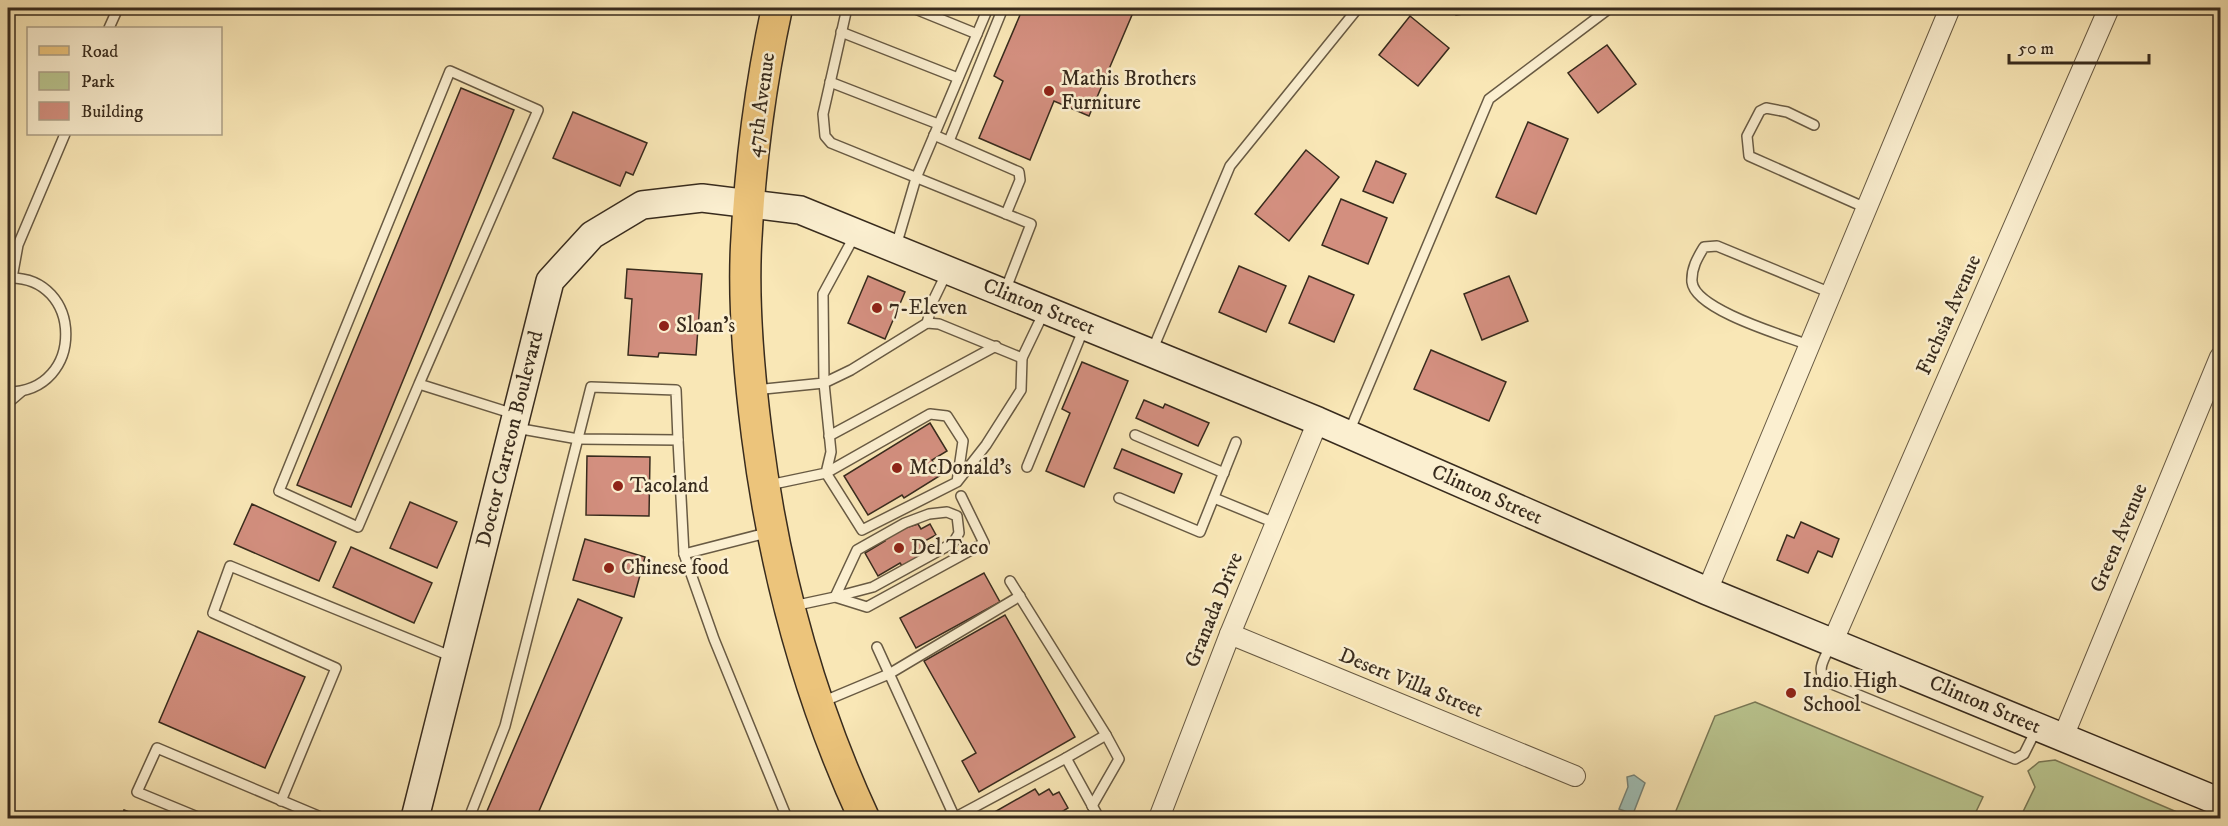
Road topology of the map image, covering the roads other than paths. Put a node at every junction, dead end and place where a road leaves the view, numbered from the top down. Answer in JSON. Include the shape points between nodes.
{"nodes":[{"id":1,"x":118,"y":8,"type":"edge"},
{"id":2,"x":777,"y":8,"type":"edge"},
{"id":3,"x":847,"y":8,"type":"edge"},
{"id":4,"x":913,"y":8,"type":"edge"},
{"id":5,"x":988,"y":8,"type":"edge"},
{"id":6,"x":1003,"y":8,"type":"edge"},
{"id":7,"x":1358,"y":8,"type":"edge"},
{"id":8,"x":1610,"y":8,"type":"edge"},
{"id":9,"x":1950,"y":8,"type":"edge"},
{"id":10,"x":2109,"y":8,"type":"edge"},
{"id":11,"x":109,"y":27,"type":"edge"},
{"id":12,"x":842,"y":32,"type":"junction"},
{"id":13,"x":977,"y":34,"type":"junction"},
{"id":14,"x":958,"y":78,"type":"junction"},
{"id":15,"x":830,"y":82,"type":"junction"},
{"id":16,"x":938,"y":124,"type":"junction"},
{"id":17,"x":1814,"y":125,"type":"dead end"},
{"id":18,"x":65,"y":135,"type":"edge"},
{"id":19,"x":934,"y":135,"type":"junction"},
{"id":20,"x":949,"y":141,"type":"junction"},
{"id":21,"x":916,"y":178,"type":"junction"},
{"id":22,"x":749,"y":204,"type":"junction"},
{"id":23,"x":1866,"y":208,"type":"junction"},
{"id":24,"x":1006,"y":214,"type":"junction"},
{"id":25,"x":856,"y":233,"type":"junction"},
{"id":26,"x":895,"y":249,"type":"junction"},
{"id":27,"x":948,"y":270,"type":"junction"},
{"id":28,"x":10,"y":278,"type":"edge"},
{"id":29,"x":1004,"y":293,"type":"junction"},
{"id":30,"x":1831,"y":293,"type":"junction"},
{"id":31,"x":1045,"y":310,"type":"junction"},
{"id":32,"x":927,"y":323,"type":"junction"},
{"id":33,"x":1085,"y":326,"type":"junction"},
{"id":34,"x":1809,"y":345,"type":"junction"},
{"id":35,"x":996,"y":346,"type":"junction"},
{"id":36,"x":1151,"y":353,"type":"junction"},
{"id":37,"x":2220,"y":357,"type":"edge"},
{"id":38,"x":1022,"y":358,"type":"junction"},
{"id":39,"x":824,"y":383,"type":"junction"},
{"id":40,"x":419,"y":384,"type":"junction"},
{"id":41,"x":751,"y":390,"type":"junction"},
{"id":42,"x":22,"y":391,"type":"junction"},
{"id":43,"x":8,"y":392,"type":"edge"},
{"id":44,"x":8,"y":403,"type":"edge"},
{"id":45,"x":515,"y":421,"type":"junction"},
{"id":46,"x":1318,"y":421,"type":"junction"},
{"id":47,"x":1348,"y":434,"type":"junction"},
{"id":48,"x":1135,"y":435,"type":"dead end"},
{"id":49,"x":829,"y":436,"type":"junction"},
{"id":50,"x":578,"y":439,"type":"junction"},
{"id":51,"x":678,"y":440,"type":"junction"},
{"id":52,"x":1236,"y":442,"type":"dead end"},
{"id":53,"x":1027,"y":467,"type":"dead end"},
{"id":54,"x":826,"y":473,"type":"junction"},
{"id":55,"x":1224,"y":473,"type":"junction"},
{"id":56,"x":957,"y":482,"type":"junction"},
{"id":57,"x":763,"y":486,"type":"junction"},
{"id":58,"x":961,"y":496,"type":"dead end"},
{"id":59,"x":1119,"y":498,"type":"dead end"},
{"id":60,"x":1214,"y":498,"type":"junction"},
{"id":61,"x":1275,"y":524,"type":"junction"},
{"id":62,"x":772,"y":531,"type":"junction"},
{"id":63,"x":684,"y":554,"type":"junction"},
{"id":64,"x":1010,"y":581,"type":"dead end"},
{"id":65,"x":1707,"y":591,"type":"junction"},
{"id":66,"x":1020,"y":596,"type":"junction"},
{"id":67,"x":835,"y":597,"type":"junction"},
{"id":68,"x":788,"y":607,"type":"junction"},
{"id":69,"x":1230,"y":634,"type":"junction"},
{"id":70,"x":1833,"y":641,"type":"junction"},
{"id":71,"x":877,"y":647,"type":"dead end"},
{"id":72,"x":455,"y":658,"type":"junction"},
{"id":73,"x":889,"y":674,"type":"junction"},
{"id":74,"x":817,"y":704,"type":"junction"},
{"id":75,"x":2038,"y":727,"type":"junction"},
{"id":76,"x":1106,"y":735,"type":"junction"},
{"id":77,"x":2063,"y":737,"type":"junction"},
{"id":78,"x":1066,"y":758,"type":"junction"},
{"id":79,"x":1575,"y":776,"type":"dead end"},
{"id":80,"x":281,"y":801,"type":"junction"},
{"id":81,"x":2220,"y":802,"type":"edge"},
{"id":82,"x":1092,"y":806,"type":"junction"},
{"id":83,"x":955,"y":818,"type":"edge"},
{"id":84,"x":200,"y":819,"type":"edge"},
{"id":85,"x":323,"y":819,"type":"edge"},
{"id":86,"x":415,"y":819,"type":"edge"},
{"id":87,"x":469,"y":819,"type":"edge"},
{"id":88,"x":787,"y":819,"type":"edge"},
{"id":89,"x":864,"y":819,"type":"edge"},
{"id":90,"x":1099,"y":819,"type":"edge"},
{"id":91,"x":1159,"y":819,"type":"edge"}],
"edges":[{"from":1,"to":11,"type":"lane"},
{"from":2,"to":22,"type":"main road","name":"47th Avenue","via":[[758,117]]},
{"from":3,"to":12,"type":"lane"},
{"from":4,"to":13,"type":"lane"},
{"from":5,"to":13,"type":"lane"},
{"from":6,"to":20,"type":"lane"},
{"from":7,"to":36,"type":"lane","via":[[1230,166]]},
{"from":8,"to":47,"type":"lane","via":[[1489,99]]},
{"from":9,"to":23,"type":"street"},
{"from":10,"to":70,"type":"street","name":"Fuchsia Avenue"},
{"from":12,"to":14,"type":"lane"},
{"from":12,"to":15,"type":"lane"},
{"from":13,"to":14,"type":"lane"},
{"from":14,"to":16,"type":"lane"},
{"from":15,"to":16,"type":"lane"},
{"from":15,"to":21,"type":"lane","via":[[823,114],[825,136],[831,143]]},
{"from":16,"to":19,"type":"lane"},
{"from":17,"to":23,"type":"lane","via":[[1787,112],[1766,108],[1760,111],[1747,136],[1749,156]]},
{"from":18,"to":28,"type":"lane","via":[[18,245]]},
{"from":19,"to":20,"type":"lane"},
{"from":19,"to":21,"type":"lane"},
{"from":20,"to":24,"type":"lane","via":[[1019,172],[1020,180]]},
{"from":21,"to":24,"type":"lane"},
{"from":21,"to":26,"type":"lane"},
{"from":22,"to":25,"type":"street","name":"Clinton Street","via":[[800,210]]},
{"from":22,"to":41,"type":"main road","name":"47th Avenue","via":[[746,319]]},
{"from":22,"to":45,"type":"street","name":"Doctor Carreon Boulevard","via":[[702,198],[642,205],[592,235],[550,281]]},
{"from":23,"to":30,"type":"street"},
{"from":24,"to":29,"type":"lane","via":[[1031,224]]},
{"from":25,"to":26,"type":"street","name":"Clinton Street"},
{"from":25,"to":39,"type":"lane","via":[[823,294]]},
{"from":26,"to":27,"type":"street","name":"Clinton Street"},
{"from":27,"to":29,"type":"street","name":"Clinton Street"},
{"from":27,"to":32,"type":"lane"},
{"from":28,"to":42,"type":"lane","via":[[46,290],[60,308],[66,325],[65,348],[59,364],[43,381]]},
{"from":29,"to":31,"type":"street","name":"Clinton Street"},
{"from":30,"to":34,"type":"street"},
{"from":30,"to":34,"type":"lane","via":[[1717,246],[1704,247],[1695,262],[1692,283],[1699,296],[1728,314]]},
{"from":31,"to":33,"type":"street","name":"Clinton Street"},
{"from":31,"to":38,"type":"lane"},
{"from":32,"to":35,"type":"lane"},
{"from":32,"to":39,"type":"lane"},
{"from":33,"to":36,"type":"street","name":"Clinton Street"},
{"from":33,"to":53,"type":"lane"},
{"from":34,"to":65,"type":"street"},
{"from":35,"to":38,"type":"lane"},
{"from":35,"to":49,"type":"lane"},
{"from":36,"to":46,"type":"street","name":"Clinton Street"},
{"from":37,"to":77,"type":"street","name":"Green Avenue"},
{"from":38,"to":56,"type":"lane","via":[[1021,390]]},
{"from":39,"to":41,"type":"lane"},
{"from":39,"to":49,"type":"lane"},
{"from":40,"to":40,"type":"lane","via":[[358,527],[279,491],[450,71],[538,110]]},
{"from":40,"to":45,"type":"lane"},
{"from":41,"to":57,"type":"main road","name":"47th Avenue"},
{"from":42,"to":43,"type":"lane"},
{"from":42,"to":44,"type":"lane"},
{"from":45,"to":50,"type":"lane"},
{"from":45,"to":72,"type":"street","name":"Doctor Carreon Boulevard"},
{"from":46,"to":47,"type":"street","name":"Clinton Street"},
{"from":46,"to":61,"type":"street","name":"Granada Drive"},
{"from":47,"to":65,"type":"street","name":"Clinton Street"},
{"from":48,"to":55,"type":"lane"},
{"from":49,"to":54,"type":"lane","via":[[831,452]]},
{"from":50,"to":51,"type":"lane"},
{"from":50,"to":51,"type":"lane","via":[[591,387],[676,390]]},
{"from":50,"to":87,"type":"lane","via":[[505,726]]},
{"from":51,"to":63,"type":"lane"},
{"from":52,"to":55,"type":"lane"},
{"from":54,"to":56,"type":"lane","via":[[861,530]]},
{"from":54,"to":56,"type":"lane","via":[[930,414],[947,416],[963,441]]},
{"from":54,"to":57,"type":"lane"},
{"from":55,"to":60,"type":"lane"},
{"from":57,"to":62,"type":"main road","name":"47th Avenue"},
{"from":58,"to":67,"type":"lane","via":[[984,543],[867,607]]},
{"from":59,"to":60,"type":"lane","via":[[1200,532]]},
{"from":60,"to":61,"type":"lane"},
{"from":61,"to":69,"type":"street","name":"Granada Drive"},
{"from":62,"to":63,"type":"lane"},
{"from":62,"to":68,"type":"main road","name":"47th Avenue"},
{"from":63,"to":88,"type":"lane"},
{"from":64,"to":66,"type":"lane"},
{"from":65,"to":70,"type":"street","name":"Clinton Street"},
{"from":66,"to":73,"type":"lane"},
{"from":66,"to":76,"type":"lane"},
{"from":67,"to":67,"type":"lane","via":[[873,587],[954,543],[959,533],[957,516],[947,512],[929,514],[857,550]]},
{"from":67,"to":68,"type":"lane"},
{"from":68,"to":74,"type":"main road","name":"47th Avenue"},
{"from":69,"to":79,"type":"street","name":"Desert Villa Street"},
{"from":69,"to":91,"type":"street","name":"Granada Drive"},
{"from":70,"to":75,"type":"street","name":"Clinton Street"},
{"from":70,"to":75,"type":"lane","via":[[1820,674],[1837,687],[2015,759],[2024,754]]},
{"from":71,"to":73,"type":"lane"},
{"from":72,"to":80,"type":"lane","via":[[230,566],[213,613],[336,668]]},
{"from":72,"to":86,"type":"street","name":"Doctor Carreon Boulevard"},
{"from":73,"to":74,"type":"lane"},
{"from":73,"to":83,"type":"lane"},
{"from":74,"to":89,"type":"main road","name":"47th Avenue"},
{"from":75,"to":77,"type":"street","name":"Clinton Street"},
{"from":76,"to":78,"type":"lane"},
{"from":76,"to":82,"type":"lane","via":[[1119,759]]},
{"from":77,"to":81,"type":"street","name":"Clinton Street"},
{"from":78,"to":82,"type":"lane"},
{"from":78,"to":83,"type":"lane"},
{"from":80,"to":84,"type":"lane","via":[[157,748],[137,792]]},
{"from":80,"to":85,"type":"lane"},
{"from":82,"to":90,"type":"lane"}]}
